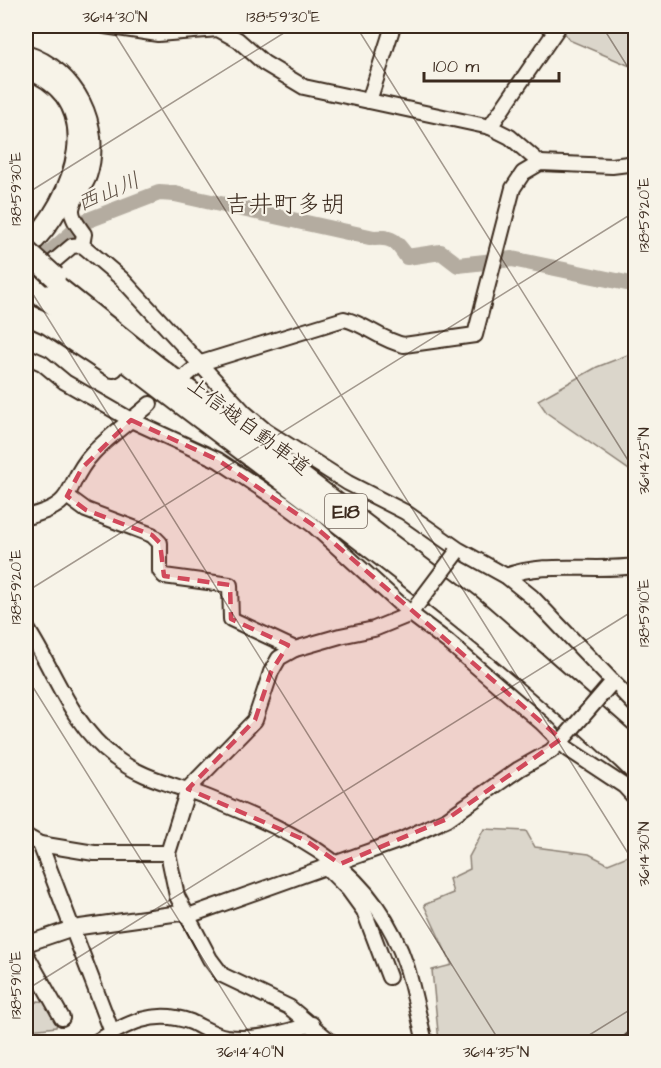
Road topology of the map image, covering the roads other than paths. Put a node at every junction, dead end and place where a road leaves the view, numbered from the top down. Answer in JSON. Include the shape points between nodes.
{"nodes":[{"id":1,"x":105,"y":26,"type":"edge"},
{"id":2,"x":393,"y":26,"type":"edge"},
{"id":3,"x":548,"y":26,"type":"edge"},
{"id":4,"x":218,"y":27,"type":"edge"},
{"id":5,"x":26,"y":53,"type":"edge"},
{"id":6,"x":26,"y":68,"type":"edge"},
{"id":7,"x":26,"y":81,"type":"edge"},
{"id":8,"x":369,"y":101,"type":"junction"},
{"id":9,"x":490,"y":128,"type":"junction"},
{"id":10,"x":540,"y":163,"type":"junction"},
{"id":11,"x":636,"y":164,"type":"edge"},
{"id":12,"x":26,"y":232,"type":"edge"},
{"id":13,"x":82,"y":245,"type":"junction"},
{"id":14,"x":26,"y":249,"type":"edge"},
{"id":15,"x":26,"y":260,"type":"edge"},
{"id":16,"x":39,"y":283,"type":"edge"},
{"id":17,"x":27,"y":314,"type":"edge"},
{"id":18,"x":26,"y":356,"type":"edge"},
{"id":19,"x":201,"y":363,"type":"junction"},
{"id":20,"x":188,"y":375,"type":"dead end"},
{"id":21,"x":150,"y":404,"type":"dead end"},
{"id":22,"x":131,"y":420,"type":"junction"},
{"id":23,"x":267,"y":470,"type":"junction"},
{"id":24,"x":67,"y":496,"type":"junction"},
{"id":25,"x":26,"y":517,"type":"edge"},
{"id":26,"x":457,"y":552,"type":"junction"},
{"id":27,"x":636,"y":567,"type":"edge"},
{"id":28,"x":506,"y":576,"type":"junction"},
{"id":29,"x":414,"y":610,"type":"junction"},
{"id":30,"x":26,"y":627,"type":"edge"},
{"id":31,"x":296,"y":649,"type":"junction"},
{"id":32,"x":611,"y":684,"type":"junction"},
{"id":33,"x":636,"y":706,"type":"edge"},
{"id":34,"x":563,"y":738,"type":"junction"},
{"id":35,"x":636,"y":750,"type":"edge"},
{"id":36,"x":636,"y":771,"type":"edge"},
{"id":37,"x":188,"y":789,"type":"junction"},
{"id":38,"x":636,"y":799,"type":"edge"},
{"id":39,"x":26,"y":836,"type":"edge"},
{"id":40,"x":40,"y":844,"type":"junction"},
{"id":41,"x":168,"y":853,"type":"junction"},
{"id":42,"x":333,"y":865,"type":"junction"},
{"id":43,"x":188,"y":916,"type":"junction"},
{"id":44,"x":73,"y":928,"type":"junction"},
{"id":45,"x":26,"y":944,"type":"edge"},
{"id":46,"x":26,"y":954,"type":"edge"},
{"id":47,"x":389,"y":977,"type":"dead end"},
{"id":48,"x":62,"y":1018,"type":"dead end"},
{"id":49,"x":312,"y":1024,"type":"junction"},
{"id":50,"x":112,"y":1032,"type":"junction"},
{"id":51,"x":636,"y":1037,"type":"edge"},
{"id":52,"x":96,"y":1042,"type":"edge"},
{"id":53,"x":331,"y":1042,"type":"edge"},
{"id":54,"x":425,"y":1042,"type":"edge"},
{"id":55,"x":630,"y":1042,"type":"edge"}],
"edges":[{"from":1,"to":4,"type":"street","via":[[158,34]]},
{"from":2,"to":8,"type":"street"},
{"from":3,"to":9,"type":"street","via":[[557,29]]},
{"from":4,"to":8,"type":"street","via":[[264,63],[304,87]]},
{"from":5,"to":13,"type":"street","via":[[57,69],[87,108],[93,157],[89,178],[72,208],[84,233]]},
{"from":6,"to":14,"type":"highway","via":[[53,81],[64,93],[72,107],[79,137],[74,171],[60,204]]},
{"from":7,"to":12,"type":"highway","via":[[55,101],[64,119],[67,140],[56,187]]},
{"from":8,"to":9,"type":"street"},
{"from":9,"to":10,"type":"street","via":[[510,136]]},
{"from":10,"to":11,"type":"street"},
{"from":10,"to":19,"type":"street","via":[[523,173],[513,188],[475,335],[404,345],[344,319]]},
{"from":13,"to":16,"type":"street","via":[[72,246]]},
{"from":13,"to":19,"type":"street","via":[[122,279]]},
{"from":14,"to":16,"type":"highway","bridge":true},
{"from":15,"to":16,"type":"highway","name":"上信越自動車道","number":"E18"},
{"from":16,"to":23,"type":"highway","name":"上信越自動車道","number":"E18"},
{"from":16,"to":35,"type":"highway","name":"上信越自動車道","number":"E18","via":[[210,406],[471,606]]},
{"from":17,"to":23,"type":"highway"},
{"from":18,"to":22,"type":"street"},
{"from":19,"to":20,"type":"street"},
{"from":19,"to":26,"type":"street","via":[[266,431],[348,483],[405,512]]},
{"from":21,"to":22,"type":"street"},
{"from":22,"to":24,"type":"street","via":[[93,453]]},
{"from":22,"to":29,"type":"street","via":[[218,460],[283,503]]},
{"from":23,"to":36,"type":"highway","name":"上信越自動車道","number":"E18","via":[[502,651]]},
{"from":24,"to":25,"type":"street","via":[[55,509]]},
{"from":24,"to":31,"type":"street","via":[[86,510],[152,535],[160,543],[160,571],[164,576],[230,585],[231,619]]},
{"from":26,"to":28,"type":"street"},
{"from":26,"to":29,"type":"street","bridge":true},
{"from":27,"to":28,"type":"street","via":[[525,569]]},
{"from":28,"to":32,"type":"street","via":[[532,597]]},
{"from":29,"to":31,"type":"street","via":[[374,629]]},
{"from":29,"to":34,"type":"street"},
{"from":30,"to":37,"type":"street","via":[[80,722],[99,745],[141,774]]},
{"from":31,"to":37,"type":"street","via":[[279,658],[255,720]]},
{"from":32,"to":33,"type":"street"},
{"from":32,"to":34,"type":"street","bridge":true},
{"from":34,"to":38,"type":"street","via":[[568,749],[624,786]]},
{"from":34,"to":42,"type":"street","via":[[551,751],[447,819]]},
{"from":37,"to":41,"type":"street"},
{"from":37,"to":42,"type":"street","via":[[305,840]]},
{"from":39,"to":40,"type":"street"},
{"from":40,"to":41,"type":"street","via":[[94,853]]},
{"from":40,"to":44,"type":"street"},
{"from":41,"to":43,"type":"street","via":[[177,896]]},
{"from":42,"to":43,"type":"street"},
{"from":42,"to":47,"type":"street","via":[[364,911]]},
{"from":42,"to":54,"type":"street","via":[[365,889],[382,913],[407,968]]},
{"from":43,"to":44,"type":"street","via":[[180,913]]},
{"from":43,"to":49,"type":"street","via":[[222,975],[290,1007]]},
{"from":44,"to":45,"type":"street"},
{"from":44,"to":50,"type":"street"},
{"from":46,"to":48,"type":"street"},
{"from":49,"to":50,"type":"street","via":[[282,1034],[240,1037],[224,1036],[188,1021],[143,1018]]},
{"from":49,"to":53,"type":"street"},
{"from":50,"to":52,"type":"street"},
{"from":51,"to":55,"type":"street"}]}
